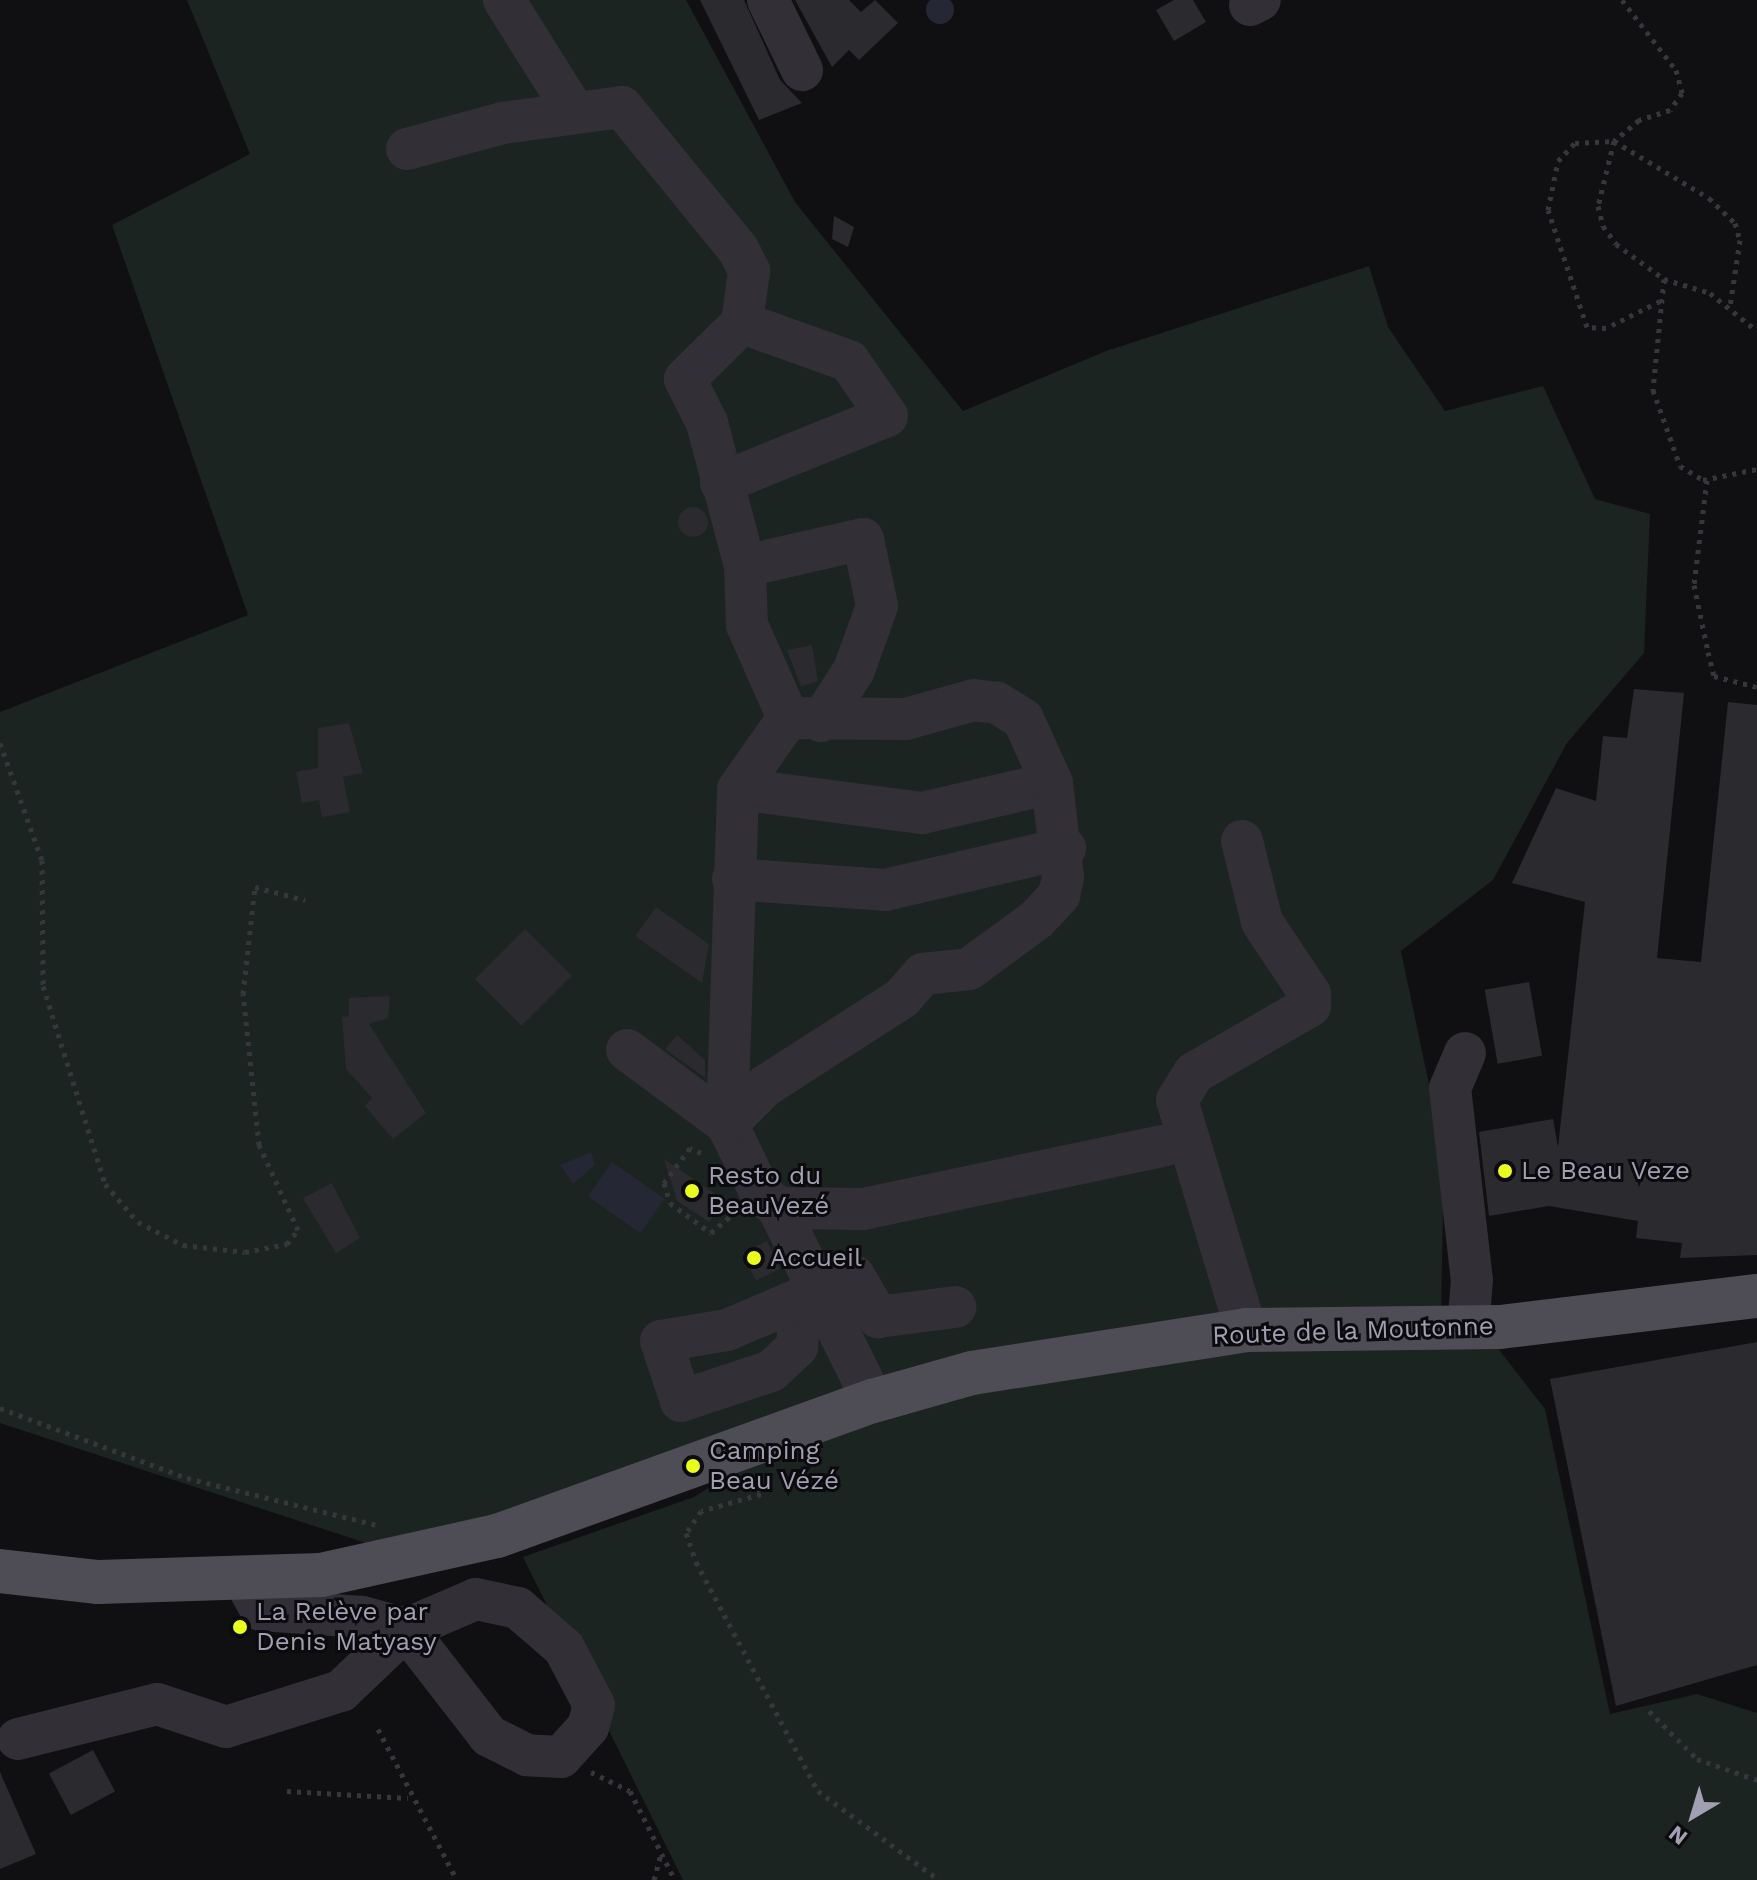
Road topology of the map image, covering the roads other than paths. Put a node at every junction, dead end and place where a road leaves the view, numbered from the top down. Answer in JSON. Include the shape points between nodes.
{"nodes":[{"id":1,"x":504,"y":0,"type":"edge"},
{"id":2,"x":768,"y":0,"type":"edge"},
{"id":3,"x":802,"y":70,"type":"dead end"},
{"id":4,"x":575,"y":113,"type":"junction"},
{"id":5,"x":407,"y":149,"type":"dead end"},
{"id":6,"x":742,"y":323,"type":"junction"},
{"id":7,"x":721,"y":483,"type":"junction"},
{"id":8,"x":745,"y":566,"type":"junction"},
{"id":9,"x":804,"y":720,"type":"junction"},
{"id":10,"x":1052,"y":783,"type":"junction"},
{"id":11,"x":739,"y":789,"type":"junction"},
{"id":12,"x":1242,"y":841,"type":"dead end"},
{"id":13,"x":1065,"y":848,"type":"junction"},
{"id":14,"x":733,"y":879,"type":"junction"},
{"id":15,"x":627,"y":1050,"type":"dead end"},
{"id":16,"x":1465,"y":1053,"type":"dead end"},
{"id":17,"x":727,"y":1124,"type":"junction"},
{"id":18,"x":1163,"y":1146,"type":"dead end"},
{"id":19,"x":769,"y":1200,"type":"junction"},
{"id":20,"x":812,"y":1294,"type":"junction"},
{"id":21,"x":1757,"y":1296,"type":"edge"},
{"id":22,"x":955,"y":1307,"type":"dead end"},
{"id":23,"x":1468,"y":1327,"type":"junction"},
{"id":24,"x":1246,"y":1330,"type":"junction"},
{"id":25,"x":873,"y":1401,"type":"junction"},
{"id":26,"x":0,"y":1571,"type":"edge"},
{"id":27,"x":243,"y":1578,"type":"junction"},
{"id":28,"x":406,"y":1629,"type":"junction"},
{"id":29,"x":18,"y":1739,"type":"dead end"}],
"edges":[{"from":1,"to":4,"type":"lane"},
{"from":2,"to":3,"type":"lane"},
{"from":4,"to":5,"type":"lane"},
{"from":4,"to":6,"type":"lane","via":[[622,107],[738,249],[749,271]]},
{"from":6,"to":7,"type":"lane","via":[[685,379],[707,423]]},
{"from":6,"to":7,"type":"lane","via":[[849,361],[887,416]]},
{"from":7,"to":8,"type":"lane"},
{"from":8,"to":9,"type":"lane","via":[[747,625]]},
{"from":8,"to":9,"type":"lane","via":[[863,539],[877,606],[854,670]]},
{"from":9,"to":10,"type":"lane","via":[[906,719],[974,700],[997,703],[1023,719]]},
{"from":9,"to":11,"type":"lane"},
{"from":10,"to":11,"type":"lane","via":[[922,813]]},
{"from":10,"to":13,"type":"lane"},
{"from":11,"to":14,"type":"lane"},
{"from":12,"to":24,"type":"lane","via":[[1262,922],[1310,994],[1310,1006],[1194,1073],[1177,1100]]},
{"from":13,"to":14,"type":"lane","via":[[885,890]]},
{"from":13,"to":17,"type":"lane","via":[[1059,895],[1037,919],[969,969],[923,974],[902,998],[765,1086]]},
{"from":14,"to":17,"type":"lane"},
{"from":15,"to":17,"type":"lane"},
{"from":16,"to":23,"type":"lane","via":[[1450,1088],[1472,1280]]},
{"from":17,"to":19,"type":"lane"},
{"from":18,"to":19,"type":"lane","via":[[863,1209]]},
{"from":19,"to":20,"type":"lane"},
{"from":20,"to":22,"type":"lane","via":[[854,1276],[878,1317]]},
{"from":20,"to":25,"type":"lane"},
{"from":21,"to":23,"type":"main road","name":"Route de la Moutonne"},
{"from":23,"to":24,"type":"main road","name":"Route de la Moutonne"},
{"from":24,"to":25,"type":"main road","name":"Route de la Moutonne","via":[[1109,1347]]},
{"from":25,"to":27,"type":"main road","name":"Route de la Moutonne","via":[[497,1536],[321,1575]]},
{"from":26,"to":27,"type":"main road","name":"Route de la Moutonne","via":[[98,1582]]},
{"from":27,"to":28,"type":"lane","via":[[261,1610],[362,1617]]},
{"from":28,"to":28,"type":"lane","via":[[476,1599],[518,1608],[564,1648],[594,1705],[588,1727],[561,1757],[527,1755],[489,1736]]},
{"from":28,"to":29,"type":"lane","via":[[341,1691],[226,1727],[157,1704]]}]}
